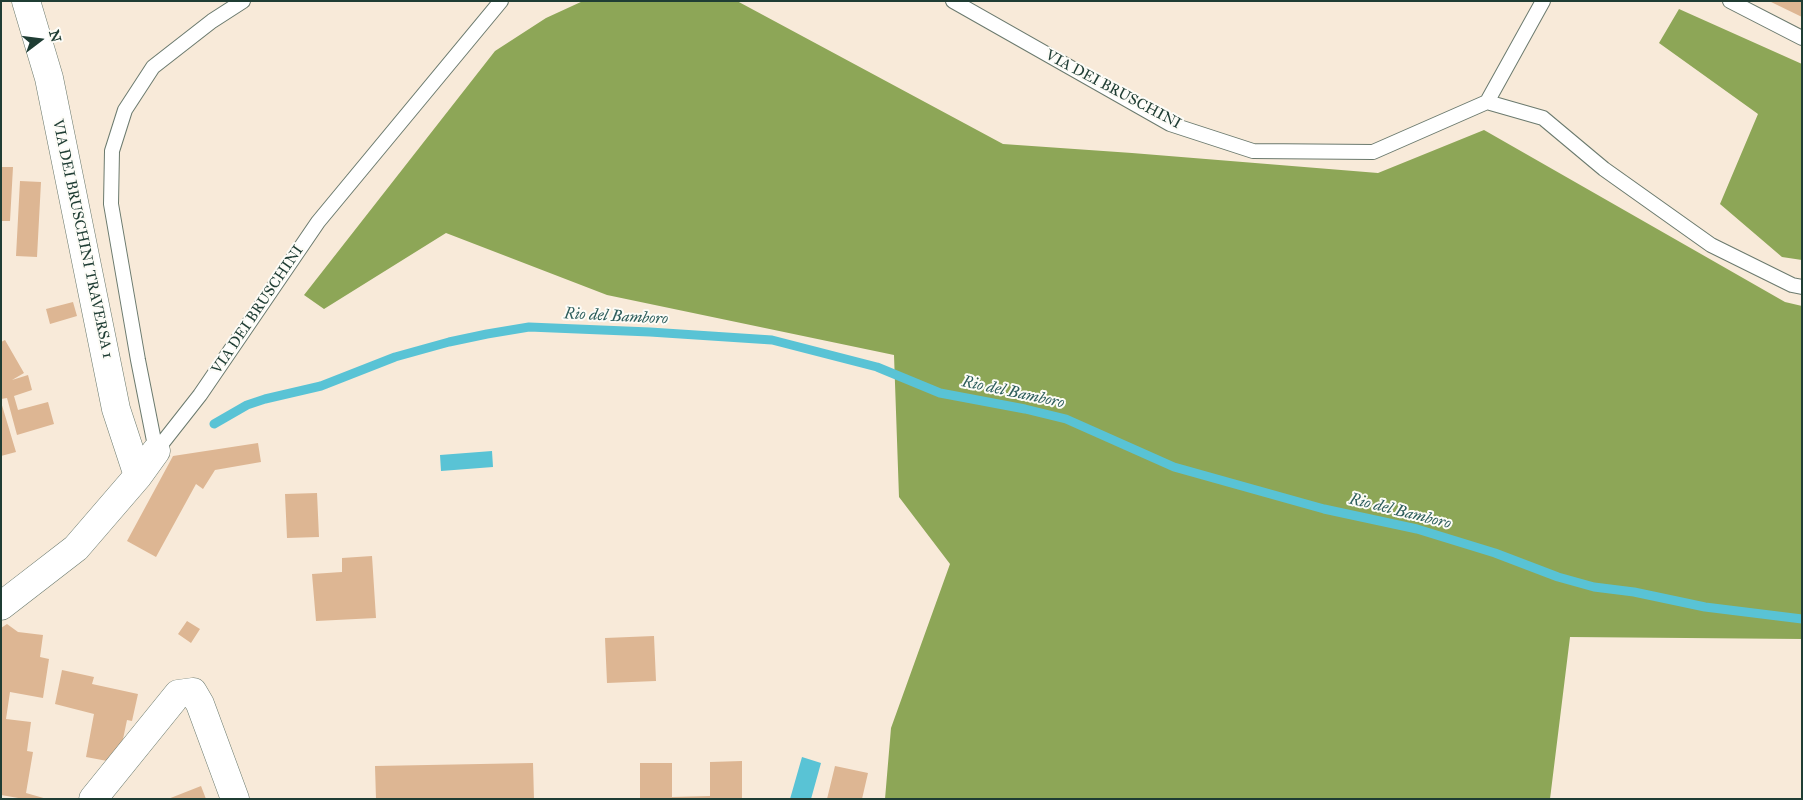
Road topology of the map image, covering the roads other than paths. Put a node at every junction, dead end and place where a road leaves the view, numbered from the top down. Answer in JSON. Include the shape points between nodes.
{"nodes":[{"id":1,"x":26,"y":1,"type":"edge"},
{"id":2,"x":243,"y":1,"type":"edge"},
{"id":3,"x":501,"y":1,"type":"edge"},
{"id":4,"x":952,"y":1,"type":"edge"},
{"id":5,"x":1543,"y":1,"type":"edge"},
{"id":6,"x":1730,"y":1,"type":"edge"},
{"id":7,"x":1802,"y":38,"type":"edge"},
{"id":8,"x":1487,"y":102,"type":"junction"},
{"id":9,"x":1802,"y":287,"type":"edge"},
{"id":10,"x":156,"y":451,"type":"junction"},
{"id":11,"x":138,"y":476,"type":"junction"},
{"id":12,"x":1,"y":606,"type":"edge"},
{"id":13,"x":93,"y":799,"type":"edge"},
{"id":14,"x":235,"y":799,"type":"edge"}],
"edges":[{"from":1,"to":11,"type":"street","name":"VIA DEI BRUSCHINI TRAVERSA 1","via":[[49,78],[116,410]]},
{"from":2,"to":10,"type":"lane","via":[[153,67],[125,110],[112,150],[111,204]]},
{"from":3,"to":10,"type":"lane","name":"VIA DEI BRUSCHINI","via":[[318,222],[200,395]]},
{"from":4,"to":8,"type":"lane","name":"VIA DEI BRUSCHINI","via":[[1170,124],[1253,151],[1373,152]]},
{"from":5,"to":8,"type":"lane"},
{"from":6,"to":7,"type":"lane"},
{"from":8,"to":9,"type":"lane","via":[[1543,118],[1604,169],[1711,245]]},
{"from":10,"to":11,"type":"street","name":"VIA DEI BRUSCHINI"},
{"from":11,"to":12,"type":"street","name":"VIA DEI BRUSCHINI","via":[[76,548]]},
{"from":13,"to":14,"type":"street","via":[[178,694],[193,692]]}]}
